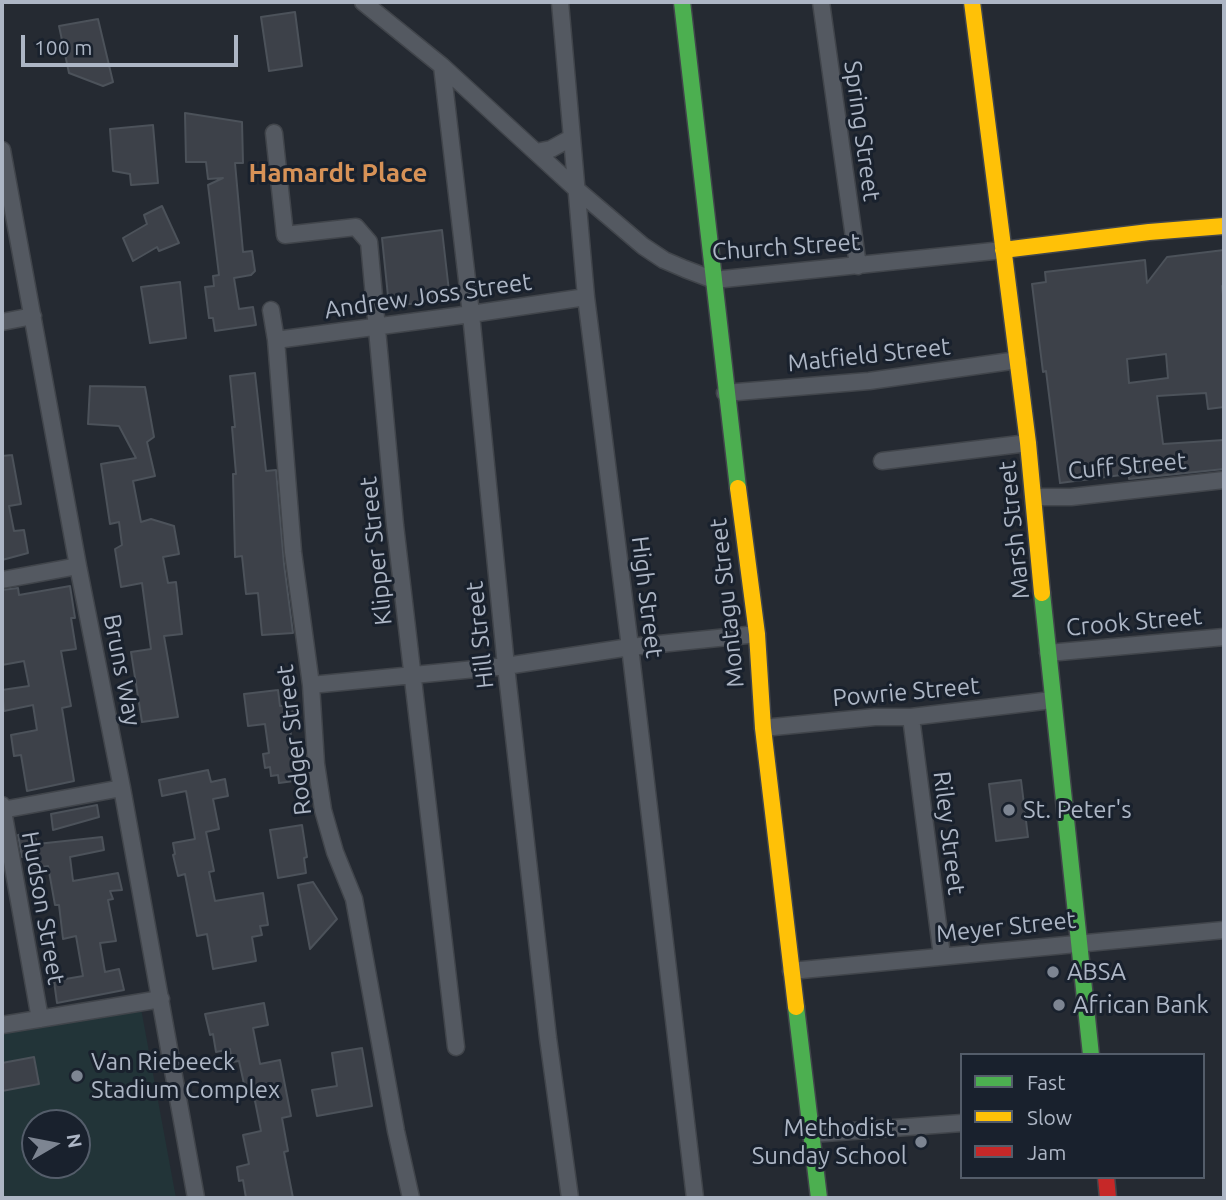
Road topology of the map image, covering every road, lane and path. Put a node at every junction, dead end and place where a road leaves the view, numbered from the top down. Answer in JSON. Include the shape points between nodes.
{"nodes":[{"id":1,"x":363,"y":2,"type":"edge"},
{"id":2,"x":560,"y":2,"type":"edge"},
{"id":3,"x":682,"y":2,"type":"edge"},
{"id":4,"x":821,"y":2,"type":"edge"},
{"id":5,"x":972,"y":2,"type":"edge"},
{"id":6,"x":442,"y":66,"type":"junction"},
{"id":7,"x":274,"y":133,"type":"dead end"},
{"id":8,"x":571,"y":138,"type":"junction"},
{"id":9,"x":2,"y":150,"type":"edge"},
{"id":10,"x":536,"y":152,"type":"junction"},
{"id":11,"x":575,"y":188,"type":"junction"},
{"id":12,"x":1224,"y":226,"type":"edge"},
{"id":13,"x":1003,"y":250,"type":"junction"},
{"id":14,"x":858,"y":266,"type":"junction"},
{"id":15,"x":713,"y":280,"type":"junction"},
{"id":16,"x":586,"y":297,"type":"junction"},
{"id":17,"x":271,"y":310,"type":"dead end"},
{"id":18,"x":471,"y":314,"type":"junction"},
{"id":19,"x":33,"y":316,"type":"junction"},
{"id":20,"x":2,"y":322,"type":"edge"},
{"id":21,"x":377,"y":326,"type":"junction"},
{"id":22,"x":276,"y":340,"type":"junction"},
{"id":23,"x":1018,"y":360,"type":"junction"},
{"id":24,"x":724,"y":393,"type":"junction"},
{"id":25,"x":1028,"y":443,"type":"junction"},
{"id":26,"x":882,"y":461,"type":"dead end"},
{"id":27,"x":1224,"y":480,"type":"edge"},
{"id":28,"x":1034,"y":497,"type":"junction"},
{"id":29,"x":78,"y":566,"type":"junction"},
{"id":30,"x":2,"y":580,"type":"edge"},
{"id":31,"x":757,"y":634,"type":"junction"},
{"id":32,"x":1224,"y":637,"type":"edge"},
{"id":33,"x":630,"y":647,"type":"junction"},
{"id":34,"x":1048,"y":653,"type":"junction"},
{"id":35,"x":506,"y":666,"type":"junction"},
{"id":36,"x":413,"y":675,"type":"junction"},
{"id":37,"x":311,"y":685,"type":"junction"},
{"id":38,"x":1052,"y":700,"type":"junction"},
{"id":39,"x":911,"y":717,"type":"junction"},
{"id":40,"x":763,"y":728,"type":"junction"},
{"id":41,"x":122,"y":788,"type":"junction"},
{"id":42,"x":2,"y":808,"type":"edge"},
{"id":43,"x":1224,"y":930,"type":"edge"},
{"id":44,"x":1078,"y":942,"type":"junction"},
{"id":45,"x":942,"y":956,"type":"junction"},
{"id":46,"x":792,"y":971,"type":"junction"},
{"id":47,"x":160,"y":999,"type":"junction"},
{"id":48,"x":40,"y":1019,"type":"junction"},
{"id":49,"x":2,"y":1026,"type":"edge"},
{"id":50,"x":456,"y":1047,"type":"dead end"},
{"id":51,"x":1091,"y":1053,"type":"edge"},
{"id":52,"x":960,"y":1123,"type":"edge"},
{"id":53,"x":811,"y":1133,"type":"junction"},
{"id":54,"x":1106,"y":1179,"type":"edge"},
{"id":55,"x":196,"y":1198,"type":"edge"},
{"id":56,"x":411,"y":1198,"type":"edge"},
{"id":57,"x":570,"y":1198,"type":"edge"},
{"id":58,"x":695,"y":1198,"type":"edge"},
{"id":59,"x":819,"y":1198,"type":"edge"},
{"id":60,"x":1108,"y":1198,"type":"edge"}],
"edges":[{"from":1,"to":6,"type":"street","name":"Church Street"},
{"from":2,"to":8,"type":"street","name":"High Street"},
{"from":3,"to":15,"type":"street","name":"Montagu Street"},
{"from":4,"to":14,"type":"street","name":"Spring Street"},
{"from":5,"to":13,"type":"street","name":"Marsh Street"},
{"from":6,"to":10,"type":"street","name":"Church Street"},
{"from":6,"to":18,"type":"street","name":"Hill Street"},
{"from":7,"to":21,"type":"street","name":"Klipper Street","via":[[285,235],[356,227],[369,243]]},
{"from":8,"to":10,"type":"street"},
{"from":8,"to":11,"type":"street","name":"High Street"},
{"from":9,"to":19,"type":"street","name":"Bruns Way"},
{"from":10,"to":11,"type":"street","name":"Church Street"},
{"from":11,"to":15,"type":"street","name":"Church Street","via":[[643,246]]},
{"from":11,"to":16,"type":"street","name":"High Street"},
{"from":12,"to":13,"type":"street","name":"Church Street"},
{"from":13,"to":14,"type":"street","name":"Church Street"},
{"from":13,"to":23,"type":"street","name":"Marsh Street"},
{"from":14,"to":15,"type":"street","name":"Church Street"},
{"from":15,"to":24,"type":"street","name":"Montagu Street"},
{"from":16,"to":18,"type":"street","name":"Andrew Joss Street"},
{"from":16,"to":33,"type":"street","name":"High Street"},
{"from":17,"to":22,"type":"street","name":"Rodger Street"},
{"from":18,"to":21,"type":"street","name":"Andrew Joss Street"},
{"from":18,"to":35,"type":"street","name":"Hill Street"},
{"from":19,"to":20,"type":"street"},
{"from":19,"to":29,"type":"street","name":"Bruns Way"},
{"from":21,"to":22,"type":"street","name":"Andrew Joss Street"},
{"from":21,"to":36,"type":"street","name":"Klipper Street"},
{"from":22,"to":37,"type":"street","name":"Rodger Street","via":[[293,552]]},
{"from":23,"to":24,"type":"street","name":"Matfield Street","via":[[869,381]]},
{"from":23,"to":25,"type":"street","name":"Marsh Street"},
{"from":24,"to":31,"type":"street","name":"Montagu Street"},
{"from":25,"to":26,"type":"street"},
{"from":25,"to":28,"type":"street","name":"Marsh Street"},
{"from":27,"to":28,"type":"street","name":"Cuff Street","via":[[1070,498]]},
{"from":28,"to":34,"type":"street","name":"Marsh Street"},
{"from":29,"to":30,"type":"street"},
{"from":29,"to":41,"type":"street","name":"Bruns Way"},
{"from":31,"to":33,"type":"street"},
{"from":31,"to":40,"type":"street","name":"Montagu Street"},
{"from":32,"to":34,"type":"street","name":"Crook Street"},
{"from":33,"to":35,"type":"street"},
{"from":33,"to":58,"type":"street","name":"High Street"},
{"from":34,"to":38,"type":"street","name":"Marsh Street"},
{"from":35,"to":36,"type":"street"},
{"from":35,"to":57,"type":"street","name":"Hill Street"},
{"from":36,"to":37,"type":"street"},
{"from":36,"to":50,"type":"street","name":"Klipper Street"},
{"from":37,"to":56,"type":"street","name":"Rodger Street","via":[[323,810],[354,899]]},
{"from":38,"to":39,"type":"street","name":"Powrie Street"},
{"from":38,"to":44,"type":"street","name":"Marsh Street"},
{"from":39,"to":40,"type":"street","name":"Powrie Street"},
{"from":39,"to":45,"type":"street","name":"Riley Street"},
{"from":40,"to":46,"type":"street","name":"Montagu Street"},
{"from":41,"to":42,"type":"street"},
{"from":41,"to":47,"type":"street","name":"Bruns Way"},
{"from":42,"to":48,"type":"street","name":"Hudson Street"},
{"from":43,"to":44,"type":"street","name":"Meyer Street"},
{"from":44,"to":45,"type":"street","name":"Meyer Street"},
{"from":44,"to":51,"type":"street","name":"Marsh Street"},
{"from":45,"to":46,"type":"street","name":"Meyer Street"},
{"from":46,"to":53,"type":"street","name":"Montagu Street"},
{"from":47,"to":48,"type":"street"},
{"from":47,"to":55,"type":"street","name":"Bruns Way"},
{"from":48,"to":49,"type":"street"},
{"from":52,"to":53,"type":"street"},
{"from":53,"to":59,"type":"street","name":"Montagu Street"},
{"from":54,"to":60,"type":"street"}]}
